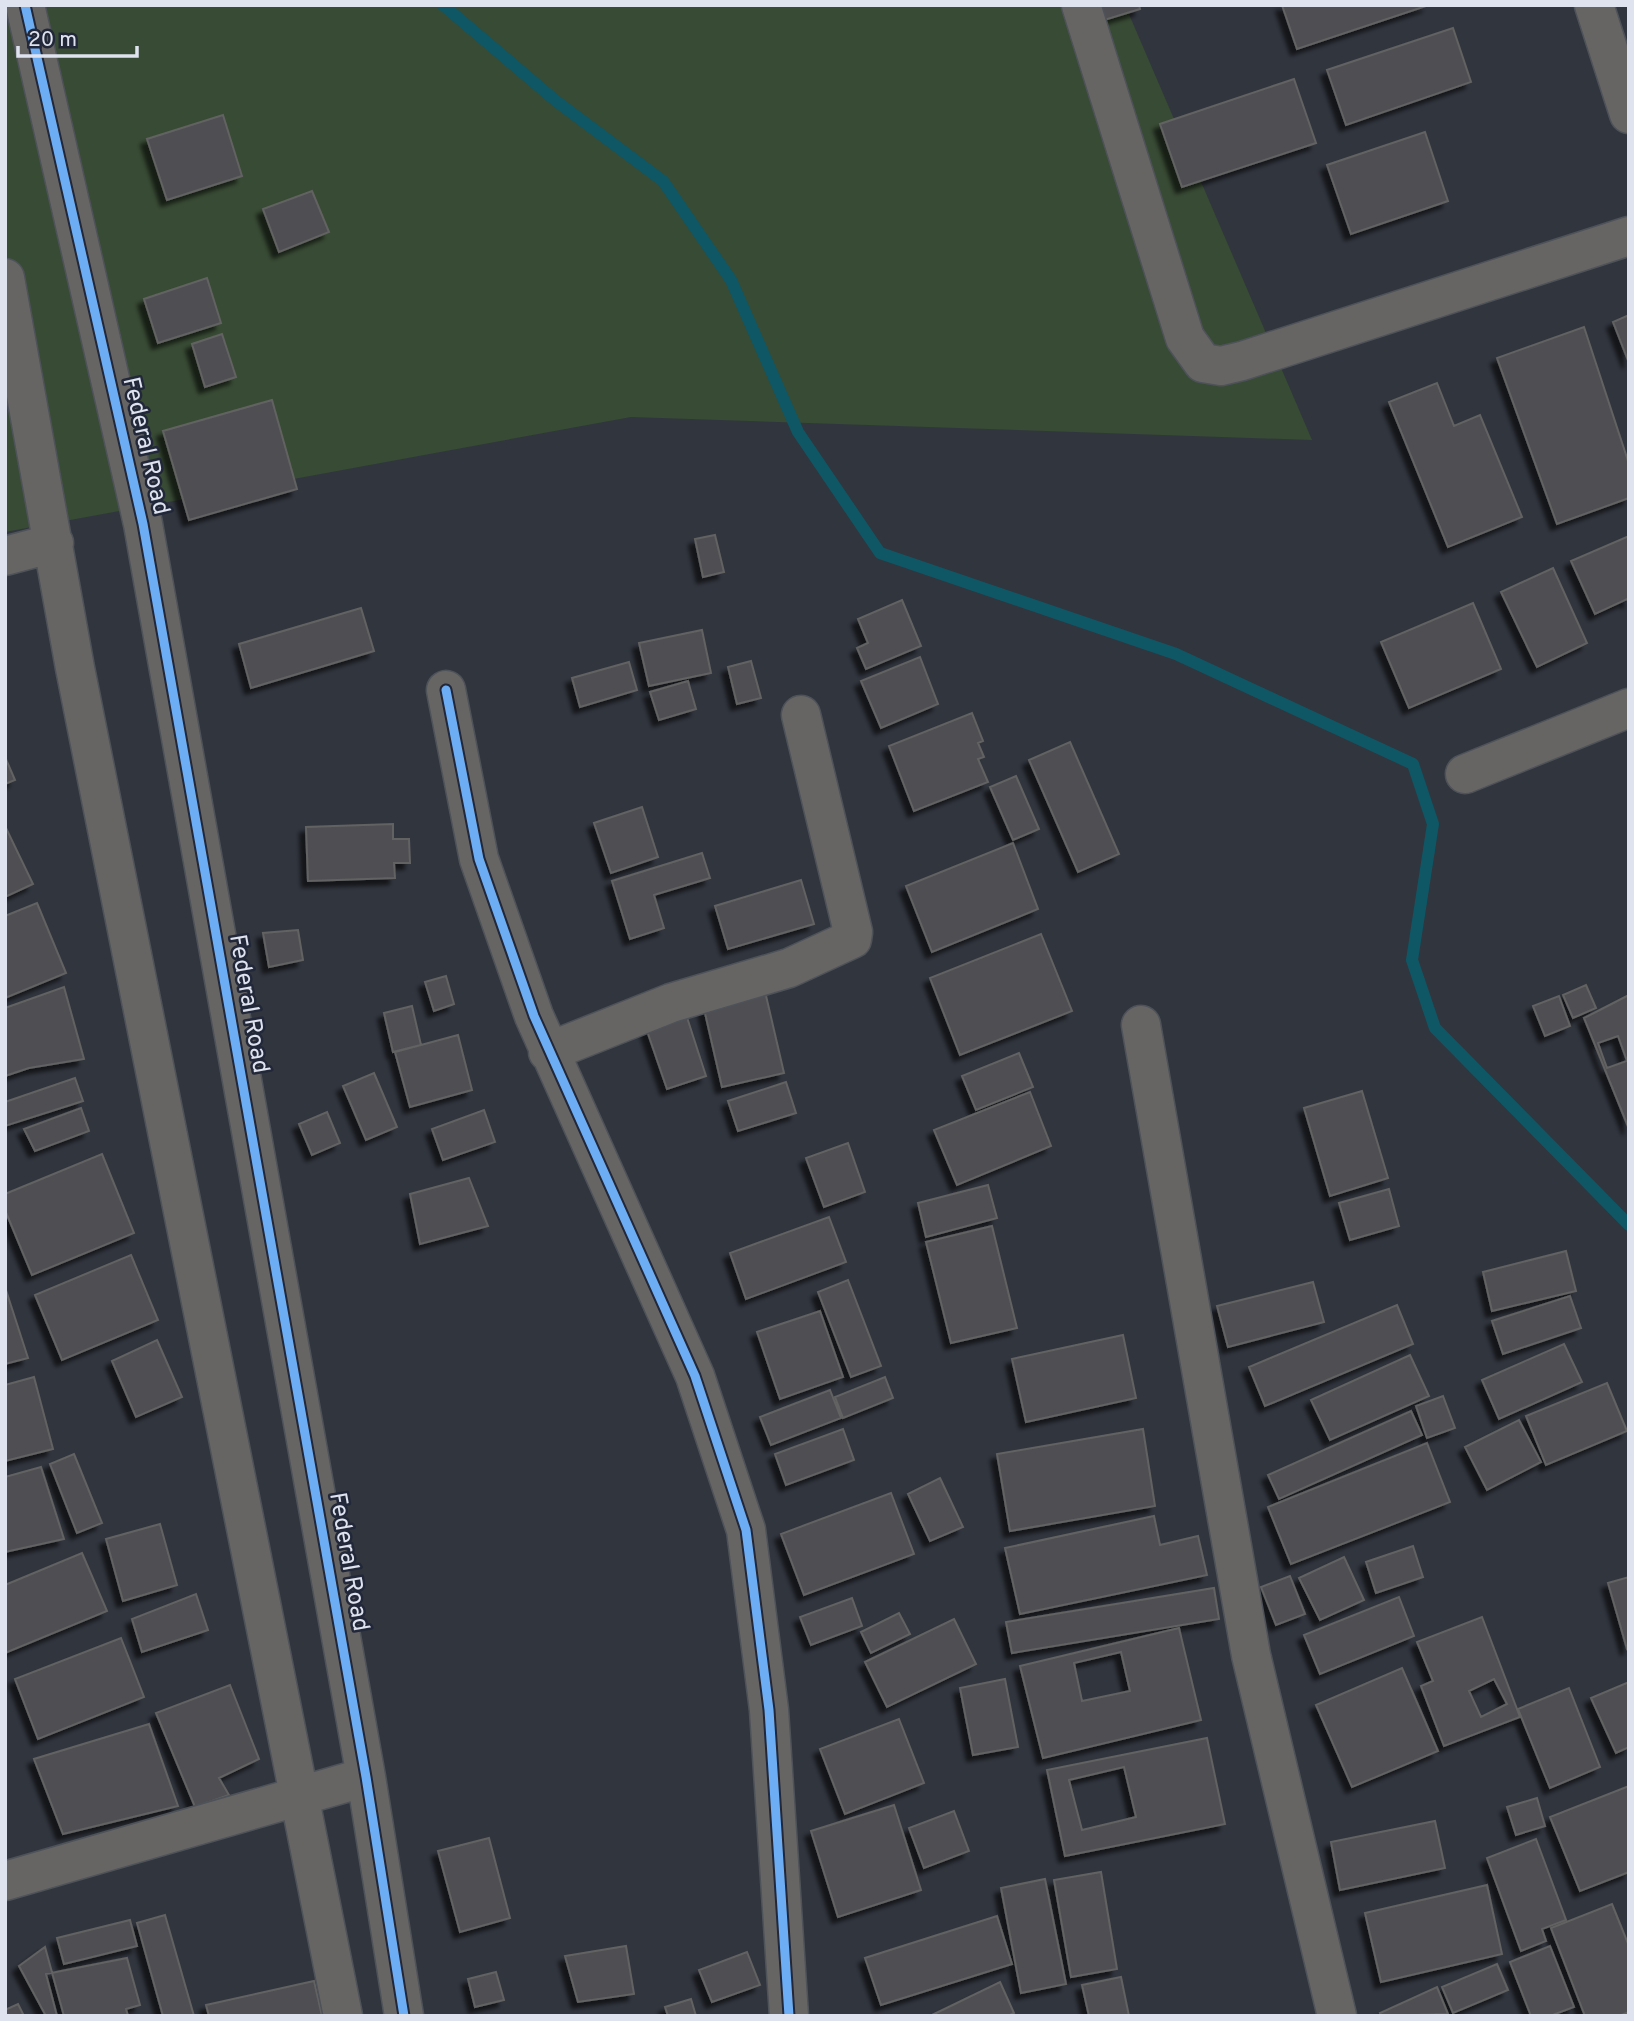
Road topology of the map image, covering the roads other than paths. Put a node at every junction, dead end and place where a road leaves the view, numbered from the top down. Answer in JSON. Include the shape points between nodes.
{"nodes":[{"id":1,"x":25,"y":5,"type":"edge"},
{"id":2,"x":1081,"y":5,"type":"edge"},
{"id":3,"x":1594,"y":5,"type":"edge"},
{"id":4,"x":1629,"y":114,"type":"edge"},
{"id":5,"x":1629,"y":236,"type":"edge"},
{"id":6,"x":5,"y":278,"type":"edge"},
{"id":7,"x":54,"y":543,"type":"junction"},
{"id":8,"x":5,"y":556,"type":"edge"},
{"id":9,"x":446,"y":690,"type":"dead end"},
{"id":10,"x":1629,"y":708,"type":"edge"},
{"id":11,"x":802,"y":715,"type":"dead end"},
{"id":12,"x":1465,"y":774,"type":"dead end"},
{"id":13,"x":1141,"y":1025,"type":"dead end"},
{"id":14,"x":548,"y":1052,"type":"junction"},
{"id":15,"x":366,"y":1777,"type":"junction"},
{"id":16,"x":300,"y":1794,"type":"junction"},
{"id":17,"x":5,"y":1881,"type":"edge"},
{"id":18,"x":344,"y":2016,"type":"edge"},
{"id":19,"x":404,"y":2016,"type":"edge"},
{"id":20,"x":789,"y":2016,"type":"edge"},
{"id":21,"x":1337,"y":2016,"type":"edge"}],
"edges":[{"from":1,"to":15,"type":"street","name":"Federal Road","via":[[143,524]]},
{"from":2,"to":5,"type":"street","via":[[1185,338],[1203,363],[1221,366],[1242,361]]},
{"from":3,"to":4,"type":"street"},
{"from":6,"to":7,"type":"street"},
{"from":7,"to":8,"type":"street"},
{"from":7,"to":16,"type":"street","via":[[203,1319]]},
{"from":9,"to":14,"type":"street","via":[[480,859]]},
{"from":10,"to":12,"type":"street"},
{"from":11,"to":14,"type":"street","via":[[852,939],[789,968],[671,1003]]},
{"from":13,"to":21,"type":"street","via":[[1251,1655]]},
{"from":14,"to":20,"type":"street","via":[[695,1376],[746,1530],[769,1710]]},
{"from":15,"to":16,"type":"street"},
{"from":15,"to":19,"type":"street","name":"Federal Road"},
{"from":16,"to":17,"type":"street"},
{"from":16,"to":18,"type":"street"}]}
